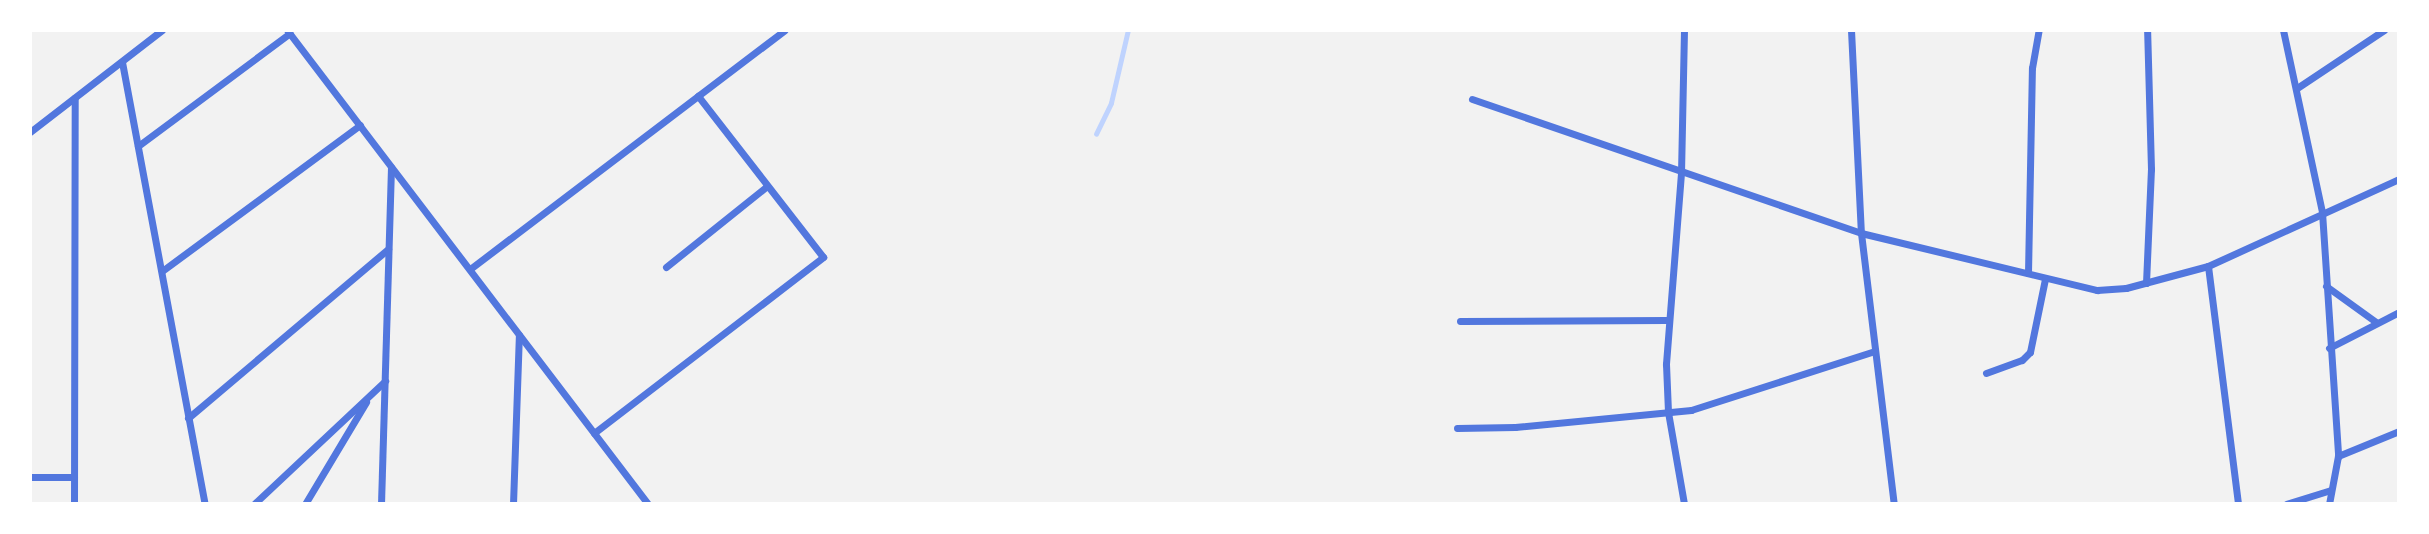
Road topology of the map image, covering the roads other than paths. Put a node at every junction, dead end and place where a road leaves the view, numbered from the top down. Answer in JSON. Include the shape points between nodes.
{"nodes":[{"id":1,"x":162,"y":30,"type":"edge"},
{"id":2,"x":785,"y":30,"type":"edge"},
{"id":3,"x":1684,"y":30,"type":"edge"},
{"id":4,"x":1851,"y":30,"type":"edge"},
{"id":5,"x":2039,"y":30,"type":"edge"},
{"id":6,"x":2147,"y":30,"type":"edge"},
{"id":7,"x":2283,"y":30,"type":"edge"},
{"id":8,"x":2384,"y":30,"type":"edge"},
{"id":9,"x":289,"y":32,"type":"edge"},
{"id":10,"x":122,"y":62,"type":"junction"},
{"id":11,"x":2297,"y":88,"type":"junction"},
{"id":12,"x":698,"y":96,"type":"junction"},
{"id":13,"x":75,"y":98,"type":"junction"},
{"id":14,"x":1472,"y":99,"type":"dead end"},
{"id":15,"x":360,"y":125,"type":"junction"},
{"id":16,"x":30,"y":132,"type":"edge"},
{"id":17,"x":138,"y":146,"type":"junction"},
{"id":18,"x":391,"y":167,"type":"junction"},
{"id":19,"x":1681,"y":173,"type":"junction"},
{"id":20,"x":2399,"y":179,"type":"edge"},
{"id":21,"x":767,"y":186,"type":"junction"},
{"id":22,"x":2322,"y":212,"type":"junction"},
{"id":23,"x":1861,"y":233,"type":"junction"},
{"id":24,"x":388,"y":249,"type":"junction"},
{"id":25,"x":2208,"y":266,"type":"junction"},
{"id":26,"x":666,"y":267,"type":"dead end"},
{"id":27,"x":470,"y":270,"type":"junction"},
{"id":28,"x":162,"y":271,"type":"junction"},
{"id":29,"x":2028,"y":273,"type":"junction"},
{"id":30,"x":2045,"y":279,"type":"junction"},
{"id":31,"x":2146,"y":283,"type":"junction"},
{"id":32,"x":2326,"y":286,"type":"junction"},
{"id":33,"x":2399,"y":312,"type":"edge"},
{"id":34,"x":1666,"y":320,"type":"junction"},
{"id":35,"x":1460,"y":321,"type":"dead end"},
{"id":36,"x":2376,"y":322,"type":"junction"},
{"id":37,"x":519,"y":335,"type":"junction"},
{"id":38,"x":2329,"y":348,"type":"junction"},
{"id":39,"x":1875,"y":351,"type":"junction"},
{"id":40,"x":1986,"y":373,"type":"dead end"},
{"id":41,"x":384,"y":382,"type":"junction"},
{"id":42,"x":372,"y":392,"type":"junction"},
{"id":43,"x":1668,"y":412,"type":"junction"},
{"id":44,"x":188,"y":418,"type":"junction"},
{"id":45,"x":1457,"y":428,"type":"dead end"},
{"id":46,"x":2399,"y":431,"type":"edge"},
{"id":47,"x":594,"y":433,"type":"junction"},
{"id":48,"x":2337,"y":456,"type":"junction"},
{"id":49,"x":30,"y":477,"type":"edge"},
{"id":50,"x":74,"y":477,"type":"junction"},
{"id":51,"x":2331,"y":490,"type":"junction"},
{"id":52,"x":74,"y":504,"type":"edge"},
{"id":53,"x":205,"y":504,"type":"edge"},
{"id":54,"x":254,"y":504,"type":"edge"},
{"id":55,"x":305,"y":504,"type":"edge"},
{"id":56,"x":381,"y":504,"type":"edge"},
{"id":57,"x":513,"y":504,"type":"edge"},
{"id":58,"x":648,"y":504,"type":"edge"},
{"id":59,"x":1684,"y":504,"type":"edge"},
{"id":60,"x":1894,"y":504,"type":"edge"},
{"id":61,"x":2238,"y":504,"type":"edge"},
{"id":62,"x":2286,"y":504,"type":"edge"},
{"id":63,"x":2329,"y":504,"type":"edge"}],
"edges":[{"from":1,"to":10,"type":"street"},
{"from":2,"to":12,"type":"street"},
{"from":3,"to":19,"type":"street"},
{"from":4,"to":23,"type":"street"},
{"from":5,"to":29,"type":"street","via":[[2032,68]]},
{"from":6,"to":31,"type":"street","via":[[2151,169]]},
{"from":7,"to":11,"type":"street"},
{"from":8,"to":11,"type":"street"},
{"from":9,"to":15,"type":"street"},
{"from":9,"to":17,"type":"street"},
{"from":10,"to":13,"type":"street"},
{"from":10,"to":17,"type":"street"},
{"from":11,"to":22,"type":"street"},
{"from":12,"to":21,"type":"street"},
{"from":12,"to":27,"type":"street"},
{"from":13,"to":16,"type":"street"},
{"from":13,"to":50,"type":"street"},
{"from":14,"to":19,"type":"street"},
{"from":15,"to":18,"type":"street"},
{"from":15,"to":28,"type":"street"},
{"from":17,"to":28,"type":"street"},
{"from":18,"to":24,"type":"street"},
{"from":18,"to":27,"type":"street"},
{"from":19,"to":23,"type":"street"},
{"from":19,"to":34,"type":"street"},
{"from":20,"to":22,"type":"street"},
{"from":21,"to":26,"type":"street"},
{"from":21,"to":47,"type":"street","via":[[822,257]]},
{"from":22,"to":25,"type":"street"},
{"from":22,"to":32,"type":"street"},
{"from":23,"to":29,"type":"street"},
{"from":23,"to":39,"type":"street"},
{"from":24,"to":41,"type":"street"},
{"from":24,"to":44,"type":"street"},
{"from":25,"to":31,"type":"street"},
{"from":25,"to":61,"type":"street"},
{"from":27,"to":37,"type":"street"},
{"from":28,"to":44,"type":"street"},
{"from":29,"to":30,"type":"street"},
{"from":30,"to":31,"type":"street","via":[[2097,290]]},
{"from":30,"to":40,"type":"street","via":[[2030,352],[2022,360]]},
{"from":32,"to":36,"type":"street"},
{"from":32,"to":38,"type":"street"},
{"from":33,"to":36,"type":"street"},
{"from":34,"to":35,"type":"street"},
{"from":34,"to":43,"type":"street"},
{"from":36,"to":38,"type":"street"},
{"from":37,"to":47,"type":"street"},
{"from":37,"to":57,"type":"street"},
{"from":38,"to":48,"type":"street"},
{"from":39,"to":43,"type":"street","via":[[1721,403]]},
{"from":39,"to":60,"type":"street"},
{"from":41,"to":42,"type":"street"},
{"from":41,"to":56,"type":"street"},
{"from":42,"to":54,"type":"street"},
{"from":42,"to":55,"type":"street"},
{"from":43,"to":45,"type":"street"},
{"from":43,"to":59,"type":"street"},
{"from":44,"to":53,"type":"street"},
{"from":46,"to":48,"type":"street"},
{"from":47,"to":58,"type":"street"},
{"from":48,"to":51,"type":"street"},
{"from":49,"to":50,"type":"street"},
{"from":50,"to":52,"type":"street"},
{"from":51,"to":62,"type":"street"},
{"from":51,"to":63,"type":"street"}]}
